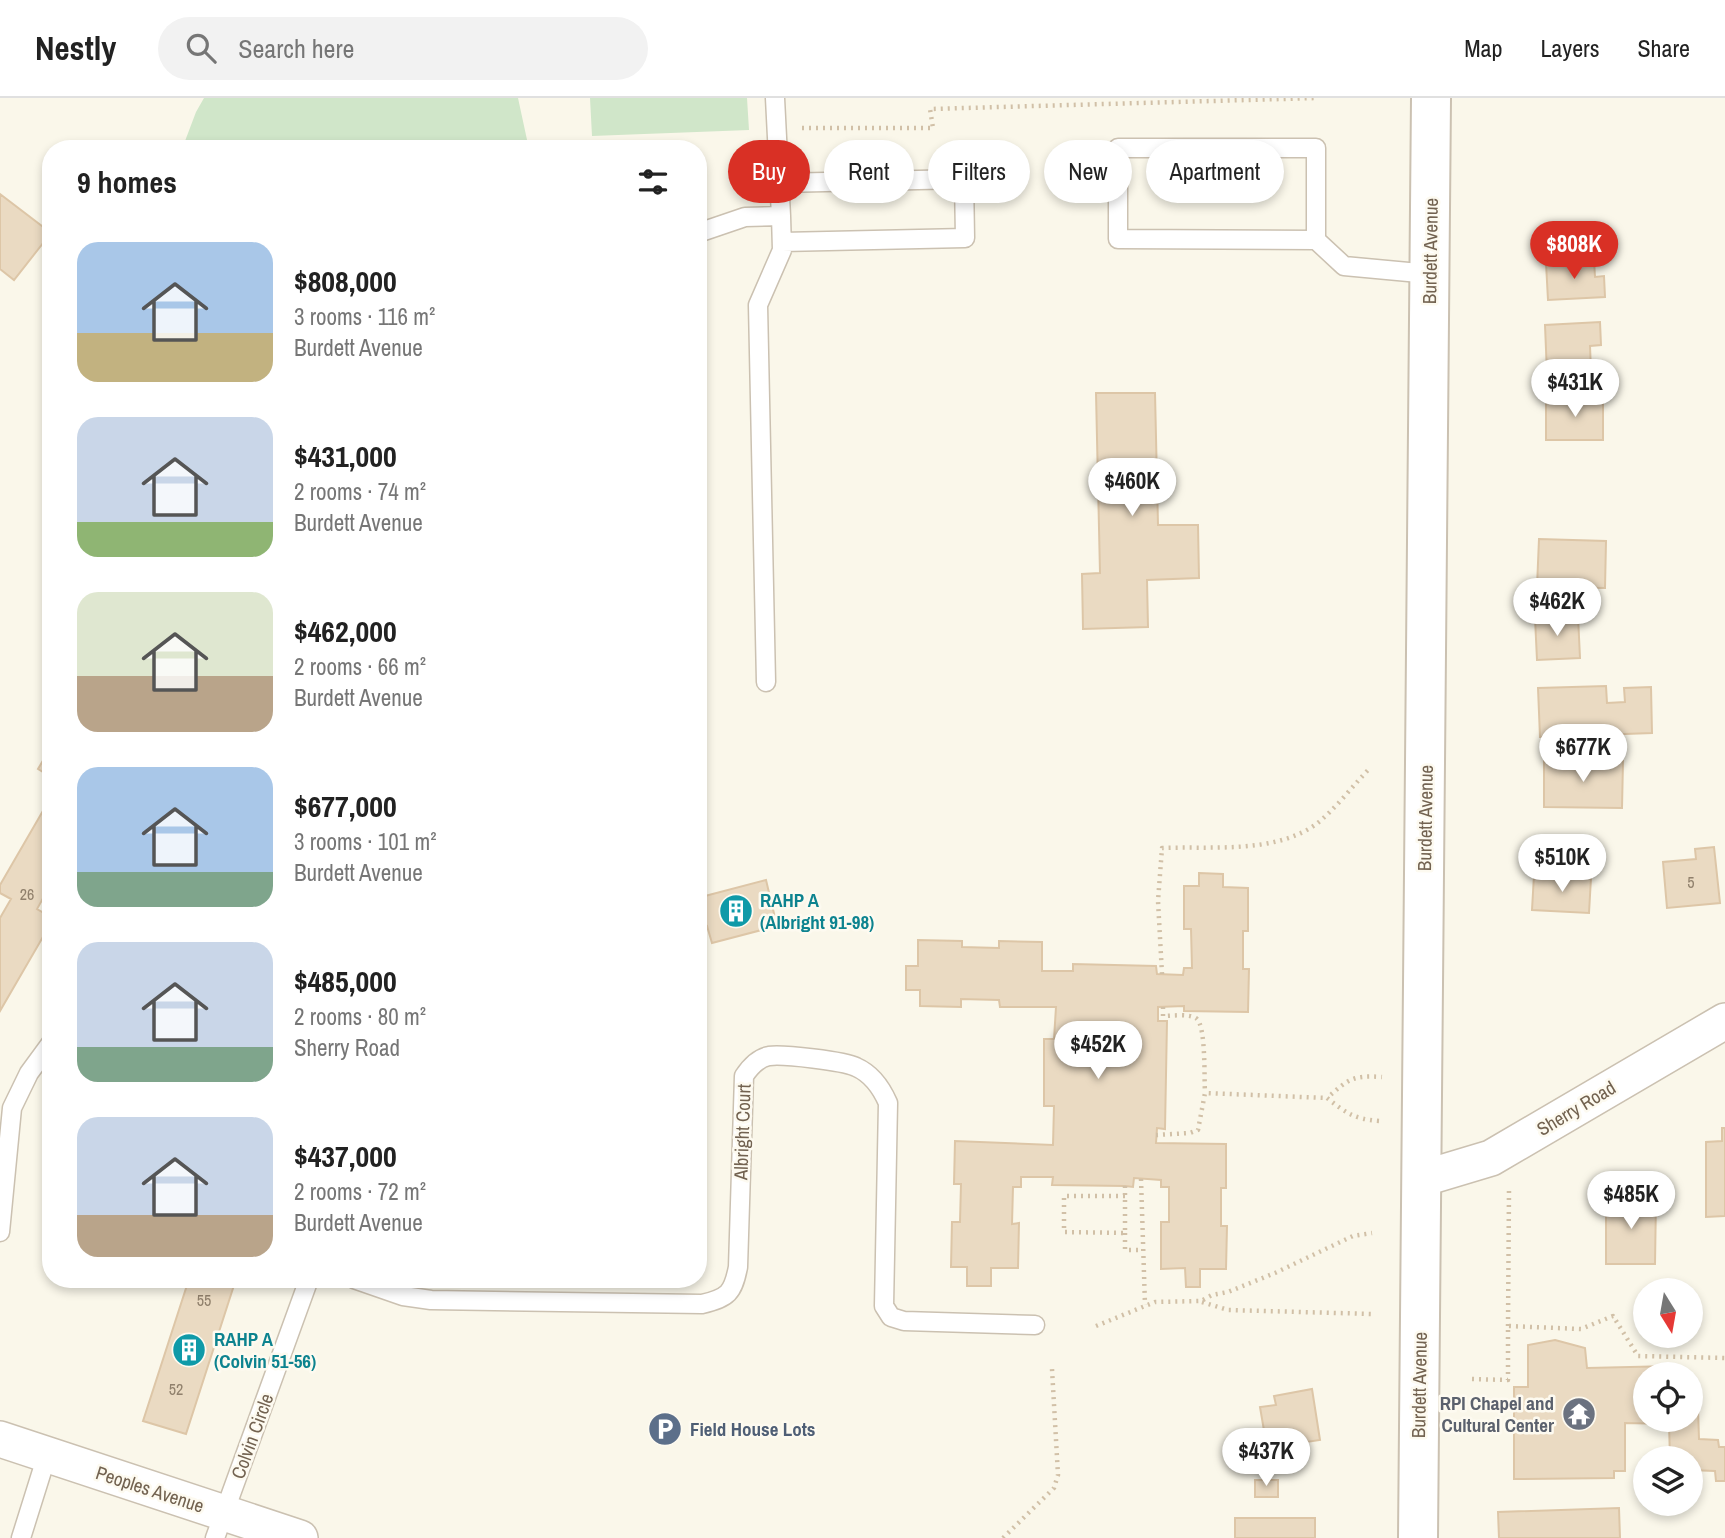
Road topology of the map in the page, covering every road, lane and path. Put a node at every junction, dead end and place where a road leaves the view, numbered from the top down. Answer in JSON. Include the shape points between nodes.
{"nodes":[{"id":1,"x":775,"y":98,"type":"edge"},
{"id":2,"x":1317,"y":98,"type":"edge"},
{"id":3,"x":1431,"y":98,"type":"edge"},
{"id":4,"x":776,"y":128,"type":"junction"},
{"id":5,"x":777,"y":140,"type":"edge"},
{"id":6,"x":810,"y":182,"type":"edge"},
{"id":7,"x":780,"y":203,"type":"edge"},
{"id":8,"x":781,"y":216,"type":"junction"},
{"id":9,"x":707,"y":230,"type":"edge"},
{"id":10,"x":1316,"y":240,"type":"junction"},
{"id":11,"x":782,"y":242,"type":"junction"},
{"id":12,"x":1430,"y":274,"type":"junction"},
{"id":13,"x":766,"y":682,"type":"dead end"},
{"id":14,"x":1371,"y":766,"type":"dead end"},
{"id":15,"x":1162,"y":974,"type":"dead end"},
{"id":16,"x":1163,"y":1007,"type":"dead end"},
{"id":17,"x":1725,"y":1021,"type":"edge"},
{"id":18,"x":42,"y":1055,"type":"edge"},
{"id":19,"x":1382,"y":1077,"type":"dead end"},
{"id":20,"x":1205,"y":1093,"type":"junction"},
{"id":21,"x":1327,"y":1098,"type":"junction"},
{"id":22,"x":1379,"y":1121,"type":"dead end"},
{"id":23,"x":1156,"y":1135,"type":"dead end"},
{"id":24,"x":1141,"y":1179,"type":"dead end"},
{"id":25,"x":1421,"y":1179,"type":"junction"},
{"id":26,"x":1125,"y":1186,"type":"dead end"},
{"id":27,"x":1509,"y":1189,"type":"dead end"},
{"id":28,"x":1125,"y":1196,"type":"junction"},
{"id":29,"x":0,"y":1232,"type":"edge"},
{"id":30,"x":1125,"y":1233,"type":"junction"},
{"id":31,"x":1372,"y":1233,"type":"dead end"},
{"id":32,"x":1142,"y":1250,"type":"junction"},
{"id":33,"x":306,"y":1288,"type":"edge"},
{"id":34,"x":380,"y":1288,"type":"edge"},
{"id":35,"x":1201,"y":1301,"type":"junction"},
{"id":36,"x":1145,"y":1305,"type":"junction"},
{"id":37,"x":1373,"y":1314,"type":"dead end"},
{"id":38,"x":1035,"y":1325,"type":"dead end"},
{"id":39,"x":1096,"y":1325,"type":"dead end"},
{"id":40,"x":1508,"y":1326,"type":"junction"},
{"id":41,"x":1725,"y":1358,"type":"edge"},
{"id":42,"x":1052,"y":1369,"type":"dead end"},
{"id":43,"x":1472,"y":1378,"type":"dead end"},
{"id":44,"x":0,"y":1439,"type":"edge"},
{"id":45,"x":47,"y":1455,"type":"junction"},
{"id":46,"x":220,"y":1526,"type":"edge"},
{"id":47,"x":21,"y":1538,"type":"edge"},
{"id":48,"x":300,"y":1538,"type":"edge"},
{"id":49,"x":1003,"y":1538,"type":"edge"},
{"id":50,"x":1418,"y":1538,"type":"edge"}],
"edges":[{"from":1,"to":4,"type":"lane"},
{"from":2,"to":4,"type":"path","via":[[930,109],[933,128]]},
{"from":3,"to":12,"type":"street","name":"Burdett Avenue"},
{"from":4,"to":5,"type":"lane"},
{"from":6,"to":11,"type":"lane","via":[[964,179],[965,238]]},
{"from":7,"to":8,"type":"lane"},
{"from":8,"to":9,"type":"lane","via":[[745,216]]},
{"from":8,"to":11,"type":"lane"},
{"from":10,"to":10,"type":"lane","via":[[1316,148],[1118,148],[1118,239]]},
{"from":10,"to":12,"type":"lane","via":[[1343,266]]},
{"from":11,"to":13,"type":"lane","via":[[758,305]]},
{"from":12,"to":25,"type":"street","name":"Burdett Avenue"},
{"from":14,"to":15,"type":"path","via":[[1315,824],[1283,840],[1162,848],[1158,901]]},
{"from":16,"to":20,"type":"path","via":[[1163,1016],[1193,1016],[1202,1029]]},
{"from":17,"to":25,"type":"street","name":"Sherry Road","via":[[1491,1158]]},
{"from":18,"to":29,"type":"lane","via":[[12,1108]]},
{"from":19,"to":21,"type":"path","via":[[1363,1075],[1348,1080]]},
{"from":20,"to":21,"type":"path"},
{"from":20,"to":23,"type":"path","via":[[1198,1130]]},
{"from":21,"to":22,"type":"path","via":[[1349,1115]]},
{"from":24,"to":32,"type":"path"},
{"from":25,"to":50,"type":"street","name":"Burdett Avenue"},
{"from":26,"to":28,"type":"path"},
{"from":27,"to":40,"type":"path"},
{"from":28,"to":30,"type":"path"},
{"from":28,"to":30,"type":"path","via":[[1064,1196],[1064,1233]]},
{"from":30,"to":32,"type":"path","via":[[1125,1250]]},
{"from":31,"to":35,"type":"path","via":[[1353,1236]]},
{"from":32,"to":36,"type":"path"},
{"from":33,"to":46,"type":"lane","name":"Colvin Circle"},
{"from":34,"to":38,"type":"lane","name":"Albright Court","via":[[445,1301],[702,1304],[729,1294],[738,1267],[744,1076],[770,1056],[841,1061],[869,1075],[882,1089],[888,1102],[884,1306],[891,1317]]},
{"from":35,"to":36,"type":"path"},
{"from":35,"to":37,"type":"path","via":[[1228,1310]]},
{"from":36,"to":39,"type":"path"},
{"from":40,"to":41,"type":"path","via":[[1581,1329],[1613,1316],[1638,1356]]},
{"from":40,"to":43,"type":"path","via":[[1508,1380]]},
{"from":42,"to":49,"type":"path","via":[[1055,1488]]},
{"from":44,"to":45,"type":"street","name":"Peoples Avenue"},
{"from":45,"to":46,"type":"street","name":"Peoples Avenue"},
{"from":45,"to":47,"type":"lane"},
{"from":46,"to":48,"type":"street","name":"Peoples Avenue"}]}
